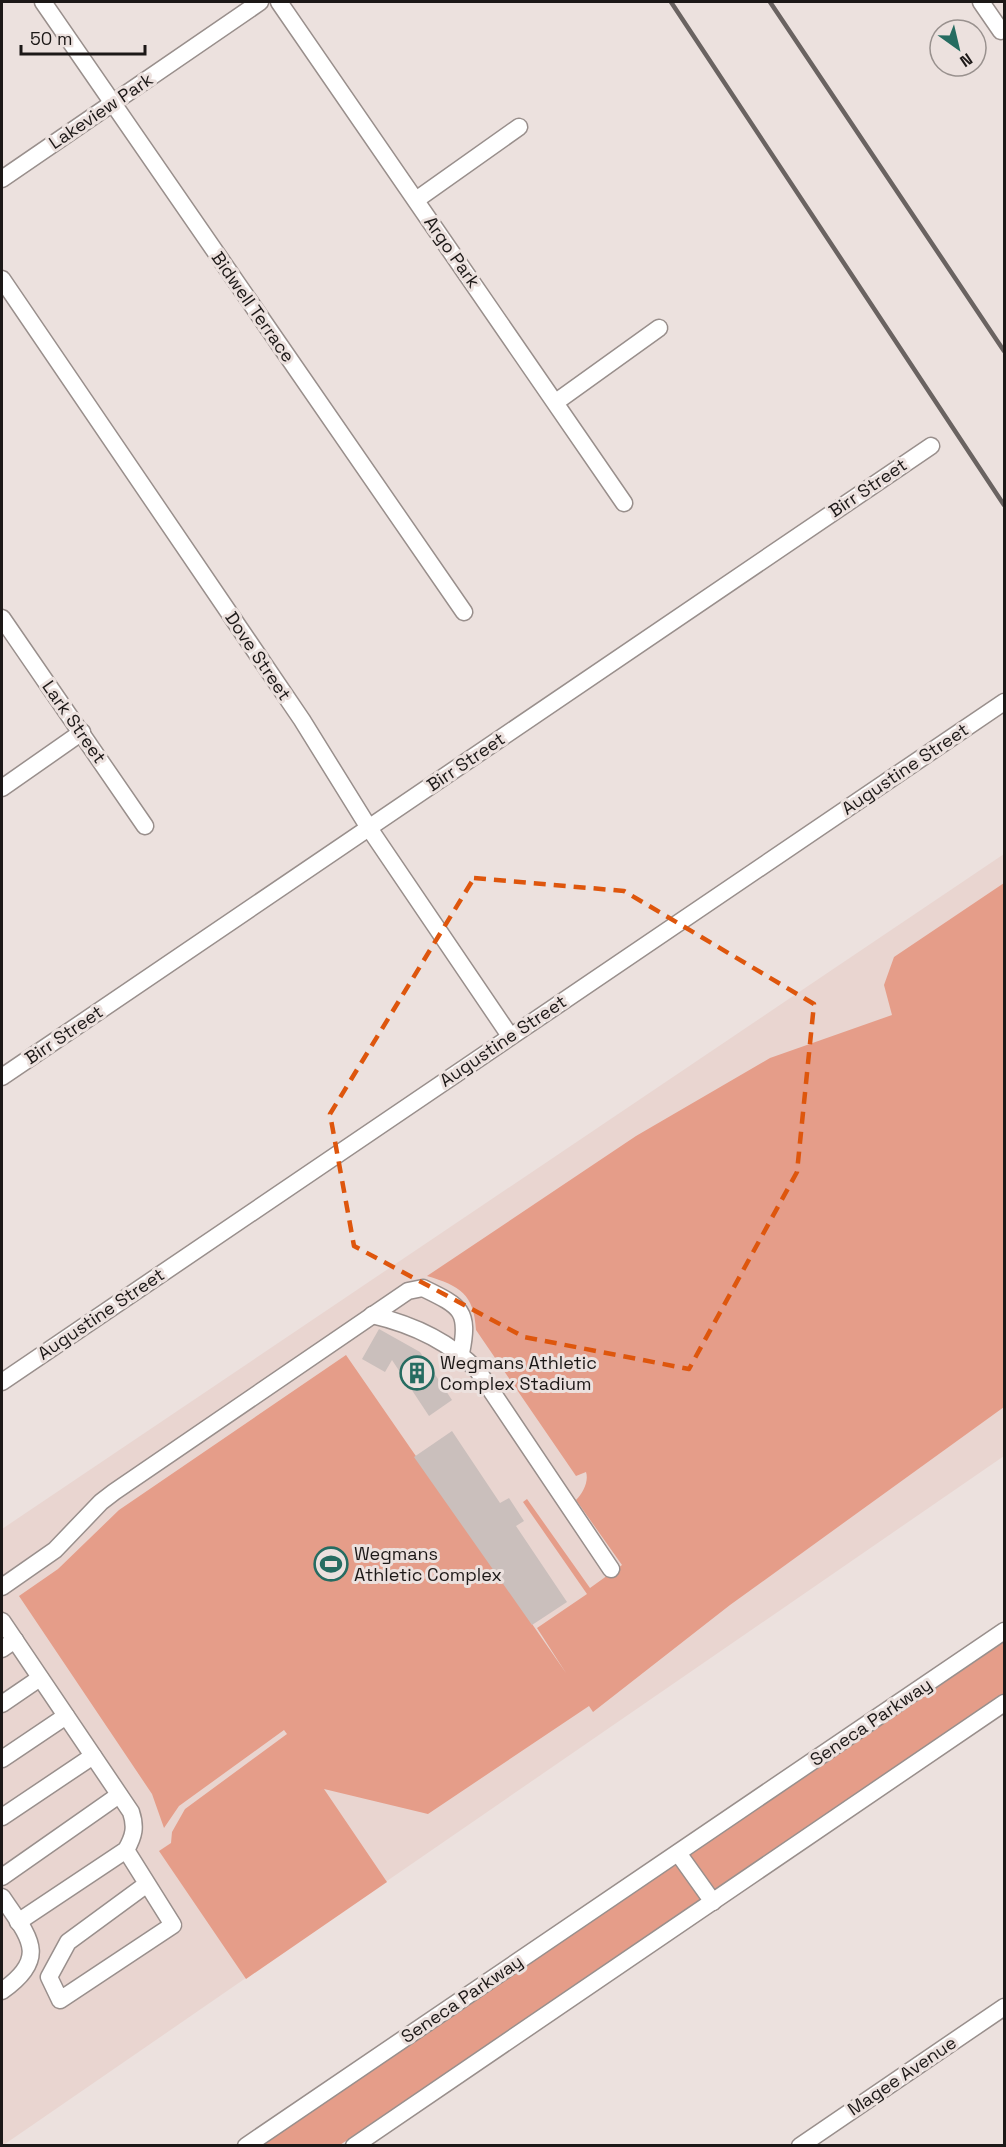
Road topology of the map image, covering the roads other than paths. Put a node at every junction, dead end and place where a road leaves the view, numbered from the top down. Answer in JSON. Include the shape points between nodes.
{"nodes":[{"id":1,"x":43,"y":2,"type":"edge"},
{"id":2,"x":260,"y":2,"type":"edge"},
{"id":3,"x":279,"y":2,"type":"edge"},
{"id":4,"x":981,"y":2,"type":"edge"},
{"id":5,"x":1001,"y":31,"type":"dead end"},
{"id":6,"x":113,"y":103,"type":"junction"},
{"id":7,"x":519,"y":127,"type":"dead end"},
{"id":8,"x":2,"y":179,"type":"edge"},
{"id":9,"x":416,"y":200,"type":"junction"},
{"id":10,"x":2,"y":279,"type":"edge"},
{"id":11,"x":659,"y":328,"type":"dead end"},
{"id":12,"x":556,"y":402,"type":"junction"},
{"id":13,"x":931,"y":446,"type":"dead end"},
{"id":14,"x":624,"y":503,"type":"dead end"},
{"id":15,"x":464,"y":612,"type":"dead end"},
{"id":16,"x":2,"y":618,"type":"edge"},
{"id":17,"x":1005,"y":702,"type":"edge"},
{"id":18,"x":82,"y":732,"type":"junction"},
{"id":19,"x":2,"y":788,"type":"edge"},
{"id":20,"x":145,"y":826,"type":"dead end"},
{"id":21,"x":369,"y":828,"type":"junction"},
{"id":22,"x":510,"y":1036,"type":"junction"},
{"id":23,"x":2,"y":1077,"type":"edge"},
{"id":24,"x":372,"y":1315,"type":"junction"},
{"id":25,"x":461,"y":1353,"type":"junction"},
{"id":26,"x":2,"y":1382,"type":"edge"},
{"id":27,"x":612,"y":1569,"type":"dead end"},
{"id":28,"x":2,"y":1587,"type":"edge"},
{"id":29,"x":2,"y":1621,"type":"edge"},
{"id":30,"x":1005,"y":1631,"type":"edge"},
{"id":31,"x":8,"y":1645,"type":"edge"},
{"id":32,"x":40,"y":1678,"type":"junction"},
{"id":33,"x":2,"y":1704,"type":"edge"},
{"id":34,"x":1005,"y":1704,"type":"edge"},
{"id":35,"x":66,"y":1716,"type":"junction"},
{"id":36,"x":93,"y":1756,"type":"junction"},
{"id":37,"x":2,"y":1759,"type":"edge"},
{"id":38,"x":119,"y":1795,"type":"junction"},
{"id":39,"x":2,"y":1817,"type":"edge"},
{"id":40,"x":126,"y":1850,"type":"junction"},
{"id":41,"x":678,"y":1853,"type":"junction"},
{"id":42,"x":2,"y":1877,"type":"edge"},
{"id":43,"x":147,"y":1884,"type":"junction"},
{"id":44,"x":2,"y":1897,"type":"edge"},
{"id":45,"x":713,"y":1902,"type":"junction"},
{"id":46,"x":18,"y":1922,"type":"junction"},
{"id":47,"x":2,"y":1991,"type":"edge"},
{"id":48,"x":1005,"y":2007,"type":"edge"},
{"id":49,"x":246,"y":2145,"type":"edge"},
{"id":50,"x":354,"y":2145,"type":"edge"},
{"id":51,"x":800,"y":2145,"type":"edge"}],
"edges":[{"from":1,"to":6,"type":"street","name":"Bidwell Terrace"},
{"from":2,"to":6,"type":"street","name":"Lakeview Park"},
{"from":3,"to":9,"type":"street","name":"Argo Park"},
{"from":4,"to":5,"type":"street"},
{"from":6,"to":8,"type":"street","name":"Lakeview Park"},
{"from":6,"to":15,"type":"street","name":"Bidwell Terrace"},
{"from":7,"to":9,"type":"street"},
{"from":9,"to":12,"type":"street","name":"Argo Park"},
{"from":10,"to":21,"type":"street","name":"Dove Street","via":[[302,720]]},
{"from":11,"to":12,"type":"street"},
{"from":12,"to":14,"type":"street","name":"Argo Park"},
{"from":13,"to":21,"type":"street","name":"Birr Street"},
{"from":16,"to":18,"type":"street","name":"Lark Street"},
{"from":17,"to":22,"type":"street","name":"Augustine Street"},
{"from":18,"to":19,"type":"street"},
{"from":18,"to":20,"type":"street","name":"Lark Street"},
{"from":21,"to":22,"type":"street","name":"Dove Street"},
{"from":21,"to":23,"type":"street","name":"Birr Street"},
{"from":22,"to":26,"type":"street","name":"Augustine Street"},
{"from":24,"to":25,"type":"street","via":[[395,1320]]},
{"from":24,"to":25,"type":"street","via":[[408,1292],[423,1288],[458,1307],[464,1317]]},
{"from":24,"to":28,"type":"street","via":[[114,1492],[55,1550]]},
{"from":25,"to":27,"type":"street","via":[[478,1371]]},
{"from":29,"to":31,"type":"street"},
{"from":30,"to":41,"type":"street","name":"Seneca Parkway"},
{"from":31,"to":32,"type":"street"},
{"from":32,"to":33,"type":"street"},
{"from":32,"to":35,"type":"street"},
{"from":34,"to":45,"type":"street"},
{"from":35,"to":36,"type":"street"},
{"from":35,"to":37,"type":"street"},
{"from":36,"to":38,"type":"street"},
{"from":36,"to":39,"type":"street"},
{"from":38,"to":40,"type":"street","via":[[135,1823]]},
{"from":38,"to":42,"type":"street"},
{"from":40,"to":43,"type":"street"},
{"from":40,"to":46,"type":"street"},
{"from":41,"to":45,"type":"street"},
{"from":41,"to":49,"type":"street","name":"Seneca Parkway"},
{"from":43,"to":43,"type":"street","via":[[173,1925],[60,2000],[49,1977],[68,1942]]},
{"from":44,"to":46,"type":"street"},
{"from":45,"to":50,"type":"street"},
{"from":46,"to":47,"type":"street","via":[[32,1943],[31,1957],[22,1976]]},
{"from":48,"to":51,"type":"street","name":"Magee Avenue"}]}
